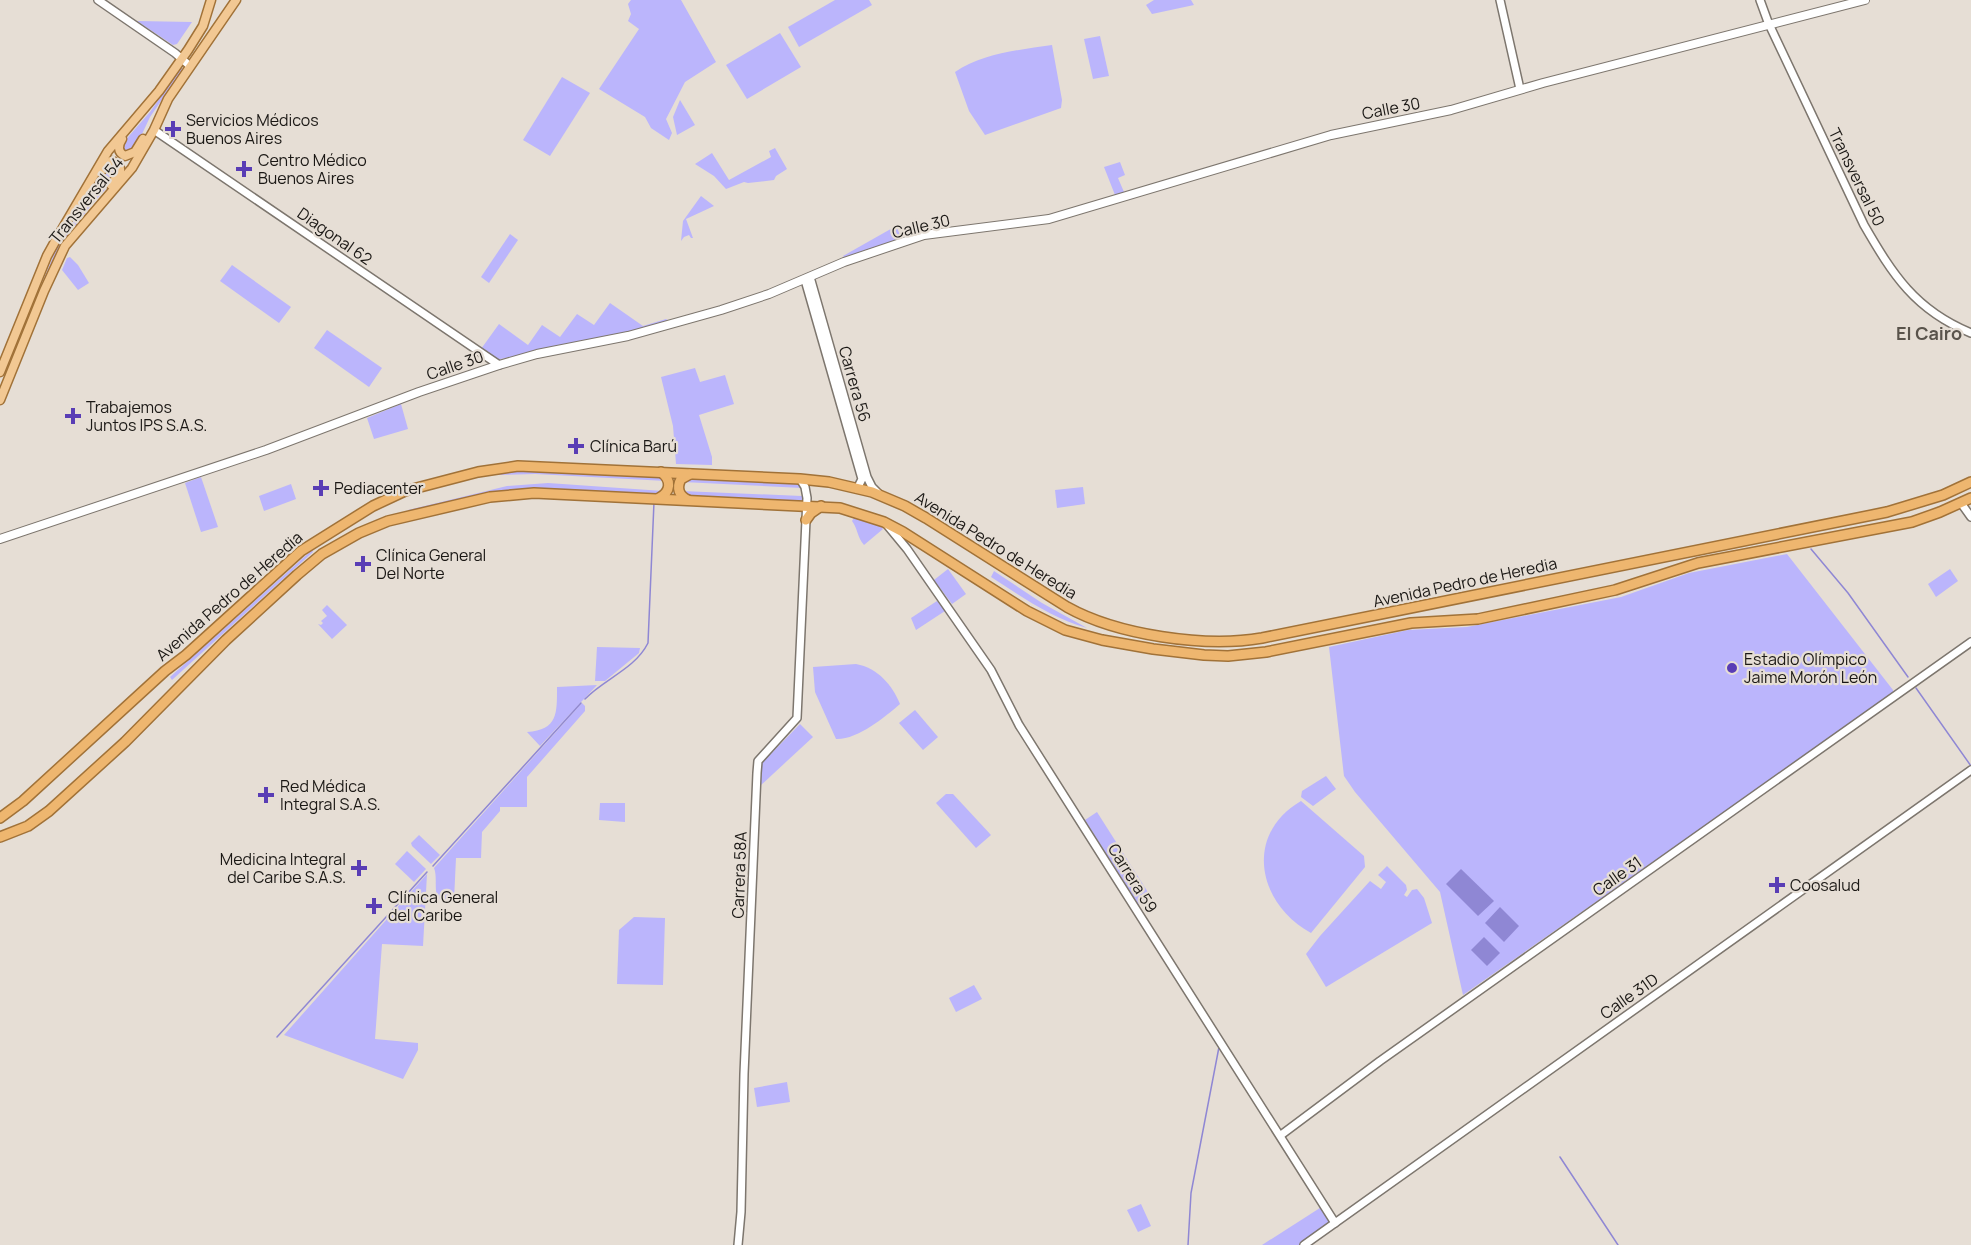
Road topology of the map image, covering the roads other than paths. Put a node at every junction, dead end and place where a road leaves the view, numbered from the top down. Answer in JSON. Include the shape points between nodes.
{"nodes":[{"id":1,"x":98,"y":0,"type":"edge"},
{"id":2,"x":211,"y":0,"type":"edge"},
{"id":3,"x":236,"y":0,"type":"edge"},
{"id":4,"x":1500,"y":0,"type":"edge"},
{"id":5,"x":1760,"y":0,"type":"edge"},
{"id":6,"x":1866,"y":0,"type":"edge"},
{"id":7,"x":1770,"y":26,"type":"junction"},
{"id":8,"x":182,"y":59,"type":"junction"},
{"id":9,"x":190,"y":66,"type":"junction"},
{"id":10,"x":1520,"y":89,"type":"junction"},
{"id":11,"x":159,"y":91,"type":"junction"},
{"id":12,"x":168,"y":99,"type":"junction"},
{"id":13,"x":154,"y":130,"type":"junction"},
{"id":14,"x":62,"y":229,"type":"junction"},
{"id":15,"x":72,"y":236,"type":"junction"},
{"id":16,"x":807,"y":279,"type":"junction"},
{"id":17,"x":1971,"y":333,"type":"edge"},
{"id":18,"x":2,"y":358,"type":"edge"},
{"id":19,"x":14,"y":364,"type":"junction"},
{"id":20,"x":499,"y":365,"type":"junction"},
{"id":21,"x":0,"y":372,"type":"edge"},
{"id":22,"x":0,"y":400,"type":"edge"},
{"id":23,"x":661,"y":472,"type":"junction"},
{"id":24,"x":692,"y":473,"type":"junction"},
{"id":25,"x":800,"y":479,"type":"junction"},
{"id":26,"x":1971,"y":482,"type":"edge"},
{"id":27,"x":857,"y":489,"type":"junction"},
{"id":28,"x":879,"y":495,"type":"junction"},
{"id":29,"x":659,"y":498,"type":"junction"},
{"id":30,"x":1971,"y":498,"type":"edge"},
{"id":31,"x":688,"y":500,"type":"junction"},
{"id":32,"x":1961,"y":503,"type":"junction"},
{"id":33,"x":792,"y":504,"type":"junction"},
{"id":34,"x":807,"y":505,"type":"junction"},
{"id":35,"x":821,"y":506,"type":"junction"},
{"id":36,"x":1971,"y":518,"type":"edge"},
{"id":37,"x":806,"y":520,"type":"junction"},
{"id":38,"x":884,"y":522,"type":"junction"},
{"id":39,"x":912,"y":537,"type":"junction"},
{"id":40,"x":0,"y":540,"type":"edge"},
{"id":41,"x":907,"y":549,"type":"junction"},
{"id":42,"x":1971,"y":642,"type":"edge"},
{"id":43,"x":1970,"y":771,"type":"edge"},
{"id":44,"x":0,"y":818,"type":"edge"},
{"id":45,"x":0,"y":837,"type":"edge"},
{"id":46,"x":1281,"y":1135,"type":"junction"},
{"id":47,"x":1335,"y":1223,"type":"junction"},
{"id":48,"x":738,"y":1245,"type":"edge"},
{"id":49,"x":1304,"y":1245,"type":"edge"}],
"edges":[{"from":1,"to":8,"type":"street"},
{"from":2,"to":8,"type":"main road","name":"Transversal 54","via":[[203,26]]},
{"from":3,"to":9,"type":"main road","name":"Transversal 54"},
{"from":4,"to":10,"type":"street"},
{"from":5,"to":7,"type":"street","name":"Transversal 50"},
{"from":6,"to":7,"type":"main road","name":"Calle 30"},
{"from":7,"to":10,"type":"main road","name":"Calle 30"},
{"from":7,"to":17,"type":"street","name":"Transversal 50","via":[[1864,225],[1897,278],[1923,306]]},
{"from":8,"to":9,"type":"street"},
{"from":8,"to":11,"type":"main road","name":"Transversal 54"},
{"from":9,"to":12,"type":"main road","name":"Transversal 54"},
{"from":10,"to":16,"type":"main road","name":"Calle 30","via":[[1450,110],[1331,135],[1049,219],[924,235]]},
{"from":11,"to":12,"type":"main road","via":[[121,140],[118,146],[122,154],[135,152]]},
{"from":11,"to":14,"type":"main road","name":"Transversal 54","via":[[108,151]]},
{"from":12,"to":13,"type":"main road","name":"Transversal 54"},
{"from":13,"to":15,"type":"main road","name":"Transversal 54","via":[[124,178]]},
{"from":13,"to":20,"type":"street","name":"Diagonal 62"},
{"from":14,"to":15,"type":"main road","via":[[104,166],[114,161],[121,170],[118,176]]},
{"from":14,"to":18,"type":"main road","name":"Transversal 54"},
{"from":15,"to":19,"type":"main road","name":"Transversal 54"},
{"from":16,"to":20,"type":"main road","name":"Calle 30","via":[[651,330]]},
{"from":16,"to":27,"type":"street","name":"Carrera 56","via":[[862,482]]},
{"from":16,"to":28,"type":"street","name":"Carrera 56","via":[[867,477]]},
{"from":18,"to":21,"type":"main road","name":"Transversal 54"},
{"from":19,"to":21,"type":"street"},
{"from":19,"to":22,"type":"main road","name":"Transversal 54"},
{"from":20,"to":40,"type":"main road","name":"Calle 30","via":[[266,450]]},
{"from":23,"to":24,"type":"highway","name":"Avenida Pedro de Heredia"},
{"from":23,"to":29,"type":"highway","via":[[669,486]]},
{"from":23,"to":44,"type":"highway","name":"Avenida Pedro de Heredia","via":[[518,466],[458,477],[389,497],[289,562],[32,794]]},
{"from":24,"to":25,"type":"highway","name":"Avenida Pedro de Heredia"},
{"from":24,"to":31,"type":"highway","via":[[684,476],[678,487]]},
{"from":25,"to":27,"type":"highway","name":"Avenida Pedro de Heredia"},
{"from":25,"to":34,"type":"street","name":"Carrera 58A"},
{"from":26,"to":28,"type":"highway","name":"Avenida Pedro de Heredia","via":[[1887,512],[1262,638],[1225,642],[1171,637],[1093,620],[1067,608],[926,518]]},
{"from":27,"to":28,"type":"highway","name":"Avenida Pedro de Heredia"},
{"from":29,"to":31,"type":"highway","name":"Avenida Pedro de Heredia"},
{"from":29,"to":45,"type":"highway","name":"Avenida Pedro de Heredia","via":[[509,494],[388,521],[359,533],[303,569],[49,811],[28,826]]},
{"from":30,"to":32,"type":"highway","name":"Avenida Pedro de Heredia"},
{"from":31,"to":33,"type":"highway","name":"Avenida Pedro de Heredia"},
{"from":32,"to":36,"type":"street"},
{"from":32,"to":39,"type":"highway","name":"Avenida Pedro de Heredia","via":[[1903,524],[1698,564],[1627,587],[1486,617],[1411,623],[1228,656],[1153,649],[1065,630],[1027,611]]},
{"from":33,"to":34,"type":"highway","name":"Avenida Pedro de Heredia"},
{"from":33,"to":37,"type":"street"},
{"from":34,"to":35,"type":"highway","name":"Avenida Pedro de Heredia"},
{"from":34,"to":37,"type":"street","name":"Carrera 58A"},
{"from":35,"to":37,"type":"highway"},
{"from":35,"to":38,"type":"highway","name":"Avenida Pedro de Heredia"},
{"from":37,"to":48,"type":"street","name":"Carrera 58A","via":[[797,718],[758,761]]},
{"from":38,"to":39,"type":"highway","name":"Avenida Pedro de Heredia"},
{"from":38,"to":41,"type":"street","name":"Carrera 59"},
{"from":39,"to":41,"type":"street","via":[[906,543]]},
{"from":41,"to":46,"type":"street","name":"Carrera 59","via":[[991,670],[1019,725]]},
{"from":42,"to":46,"type":"street","name":"Calle 31"},
{"from":43,"to":47,"type":"street","name":"Calle 31D"},
{"from":46,"to":47,"type":"street","name":"Carrera 59"},
{"from":47,"to":49,"type":"street","name":"Calle 31D"}]}
